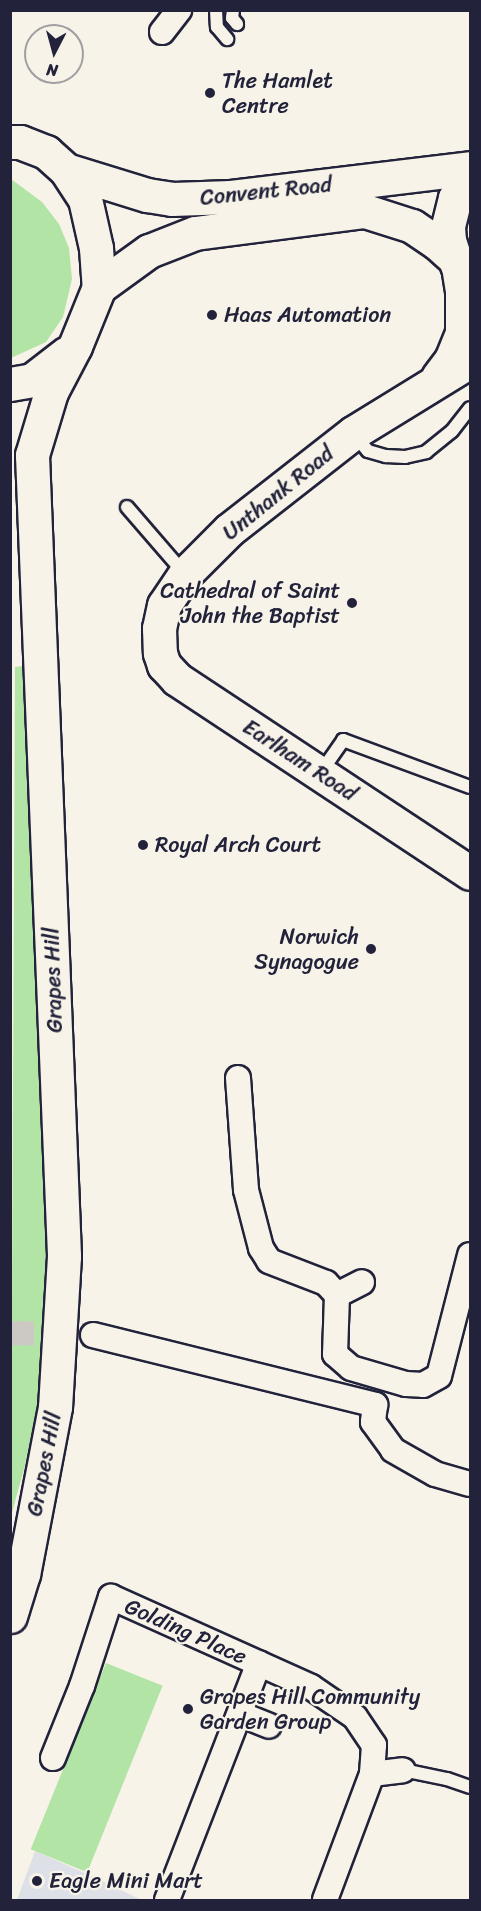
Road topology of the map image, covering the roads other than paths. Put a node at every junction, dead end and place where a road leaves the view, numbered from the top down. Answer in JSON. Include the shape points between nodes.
{"nodes":[{"id":1,"x":179,"y":10,"type":"edge"},
{"id":2,"x":216,"y":10,"type":"edge"},
{"id":3,"x":232,"y":10,"type":"edge"},
{"id":4,"x":237,"y":24,"type":"dead end"},
{"id":5,"x":162,"y":32,"type":"dead end"},
{"id":6,"x":227,"y":39,"type":"dead end"},
{"id":7,"x":14,"y":138,"type":"edge"},
{"id":8,"x":471,"y":168,"type":"edge"},
{"id":9,"x":66,"y":170,"type":"junction"},
{"id":10,"x":471,"y":179,"type":"edge"},
{"id":11,"x":461,"y":269,"type":"edge"},
{"id":12,"x":99,"y":287,"type":"junction"},
{"id":13,"x":75,"y":346,"type":"junction"},
{"id":14,"x":471,"y":361,"type":"edge"},
{"id":15,"x":10,"y":384,"type":"edge"},
{"id":16,"x":429,"y":388,"type":"junction"},
{"id":17,"x":471,"y":408,"type":"edge"},
{"id":18,"x":353,"y":433,"type":"junction"},
{"id":19,"x":127,"y":507,"type":"dead end"},
{"id":20,"x":184,"y":574,"type":"junction"},
{"id":21,"x":159,"y":628,"type":"joint"},
{"id":22,"x":320,"y":773,"type":"junction"},
{"id":23,"x":471,"y":787,"type":"edge"},
{"id":24,"x":471,"y":873,"type":"edge"},
{"id":25,"x":238,"y":1078,"type":"dead end"},
{"id":26,"x":469,"y":1267,"type":"edge"},
{"id":27,"x":362,"y":1282,"type":"dead end"},
{"id":28,"x":337,"y":1295,"type":"junction"},
{"id":29,"x":93,"y":1335,"type":"tunnel mouth"},
{"id":30,"x":471,"y":1484,"type":"edge"},
{"id":31,"x":10,"y":1616,"type":"edge"},
{"id":32,"x":259,"y":1663,"type":"junction"},
{"id":33,"x":240,"y":1714,"type":"junction"},
{"id":34,"x":269,"y":1726,"type":"dead end"},
{"id":35,"x":53,"y":1758,"type":"dead end"},
{"id":36,"x":403,"y":1770,"type":"joint"},
{"id":37,"x":372,"y":1774,"type":"junction"},
{"id":38,"x":471,"y":1787,"type":"edge"},
{"id":39,"x":167,"y":1900,"type":"edge"},
{"id":40,"x":325,"y":1900,"type":"edge"}],
"edges":[{"from":1,"to":5,"type":"street"},
{"from":2,"to":6,"type":"lane","via":[[217,27]]},
{"from":3,"to":4,"type":"lane"},
{"from":7,"to":9,"type":"main road","via":[[46,152]]},
{"from":8,"to":9,"type":"main road","name":"Convent Road","via":[[231,197],[172,199]]},
{"from":9,"to":12,"type":"main road","via":[[85,199],[96,248]]},
{"from":10,"to":11,"type":"main road","name":"Unthank Road","via":[[450,211],[449,241]]},
{"from":11,"to":12,"type":"main road","name":"Convent Road","via":[[436,242],[412,226],[365,211],[195,233],[149,251]]},
{"from":11,"to":16,"type":"main road","name":"Unthank Road","via":[[462,333],[451,360]]},
{"from":12,"to":13,"type":"main road","name":"Grapes Hill"},
{"from":13,"to":15,"type":"main road","via":[[32,380]]},
{"from":13,"to":31,"type":"main road","name":"Grapes Hill","via":[[51,392],[32,455],[64,1256],[55,1407],[23,1574]]},
{"from":14,"to":16,"type":"main road","name":"Unthank Road"},
{"from":16,"to":18,"type":"main road","name":"Unthank Road"},
{"from":17,"to":18,"type":"lane","via":[[426,452],[405,457],[368,450]]},
{"from":18,"to":20,"type":"main road","name":"Unthank Road","via":[[229,530]]},
{"from":19,"to":20,"type":"lane"},
{"from":20,"to":21,"type":"main road","name":"Unthank Road","via":[[164,605]]},
{"from":21,"to":22,"type":"main road","name":"Earlham Road","via":[[160,653],[164,665],[175,676]]},
{"from":22,"to":23,"type":"lane","via":[[343,740]]},
{"from":22,"to":24,"type":"main road","name":"Earlham Road"},
{"from":25,"to":28,"type":"street","via":[[246,1190],[261,1248],[269,1261],[326,1283]]},
{"from":26,"to":28,"type":"street","via":[[439,1376],[423,1385],[351,1368],[335,1354]]},
{"from":27,"to":28,"type":"street"},
{"from":29,"to":30,"type":"street","via":[[375,1405],[373,1422],[393,1450],[435,1474]]},
{"from":32,"to":33,"type":"street"},
{"from":32,"to":35,"type":"street","name":"Golding Place","via":[[111,1597]]},
{"from":32,"to":37,"type":"street","name":"Golding Place","via":[[311,1687],[355,1718],[374,1745]]},
{"from":33,"to":34,"type":"street"},
{"from":33,"to":39,"type":"street"},
{"from":36,"to":37,"type":"street"},
{"from":36,"to":38,"type":"lane"},
{"from":37,"to":40,"type":"street","name":"Golding Place"}]}
